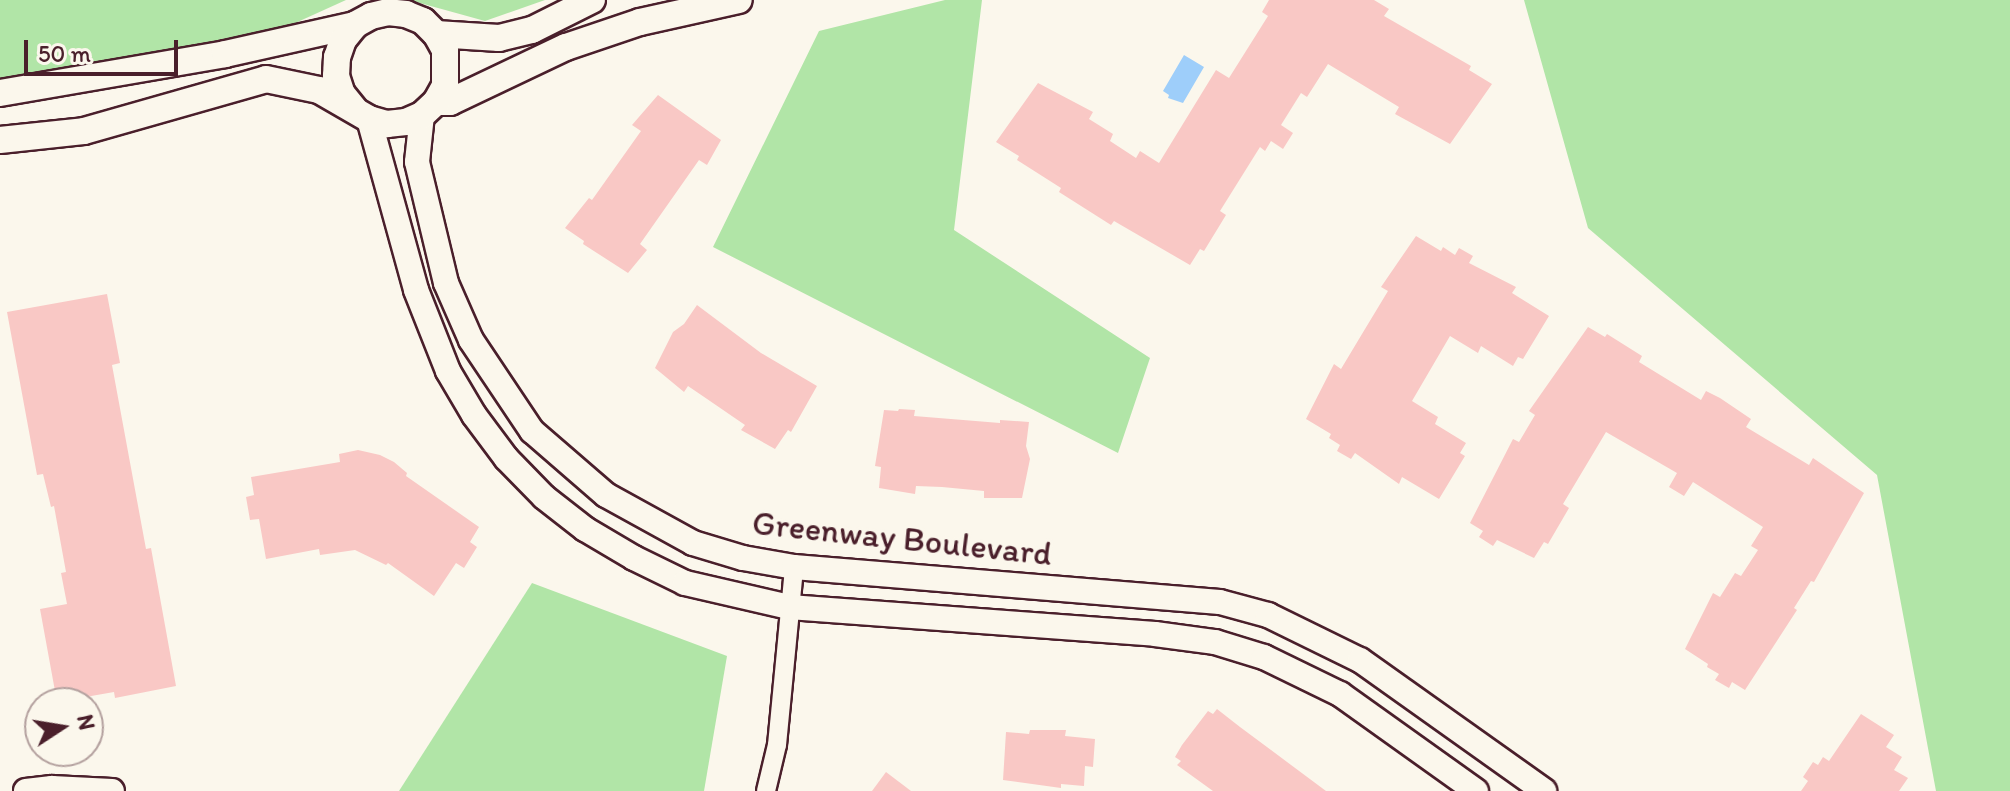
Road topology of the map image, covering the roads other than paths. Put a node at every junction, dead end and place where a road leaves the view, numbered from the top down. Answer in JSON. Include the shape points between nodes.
{"nodes":[{"id":1,"x":592,"y":0,"type":"edge"},
{"id":2,"x":739,"y":0,"type":"edge"},
{"id":3,"x":355,"y":25,"type":"junction"},
{"id":4,"x":436,"y":34,"type":"junction"},
{"id":5,"x":0,"y":93,"type":"edge"},
{"id":6,"x":429,"y":108,"type":"junction"},
{"id":7,"x":361,"y":114,"type":"junction"},
{"id":8,"x":0,"y":140,"type":"edge"},
{"id":9,"x":794,"y":567,"type":"junction"},
{"id":10,"x":789,"y":607,"type":"junction"},
{"id":11,"x":26,"y":791,"type":"edge"},
{"id":12,"x":112,"y":791,"type":"edge"},
{"id":13,"x":766,"y":791,"type":"edge"},
{"id":14,"x":1476,"y":791,"type":"edge"},
{"id":15,"x":1544,"y":791,"type":"edge"}],
"edges":[{"from":1,"to":4,"type":"main road","via":[[532,30],[499,38]]},
{"from":2,"to":6,"type":"main road","via":[[640,22],[566,47]]},
{"from":3,"to":4,"type":"main road","via":[[388,12],[406,14]]},
{"from":3,"to":5,"type":"main road","via":[[225,54]]},
{"from":3,"to":7,"type":"main road","via":[[340,49],[336,76],[342,94]]},
{"from":4,"to":6,"type":"main road","via":[[447,68],[445,86]]},
{"from":6,"to":7,"type":"main road","via":[[397,123]]},
{"from":6,"to":9,"type":"street","name":"Greenway Boulevard","via":[[417,162],[446,283],[471,340],[532,431],[606,495],[693,543]]},
{"from":7,"to":8,"type":"main road","via":[[319,90],[266,79],[84,131]]},
{"from":7,"to":10,"type":"street","via":[[430,332],[474,415],[506,458],[544,497],[634,558],[685,583]]},
{"from":9,"to":10,"type":"street"},
{"from":9,"to":15,"type":"street","name":"Greenway Boulevard","via":[[1157,595],[1220,602],[1268,615],[1360,660]]},
{"from":10,"to":13,"type":"street","via":[[777,745]]},
{"from":10,"to":14,"type":"street","via":[[1215,642],[1264,657],[1340,694]]},
{"from":11,"to":12,"type":"street"}]}
